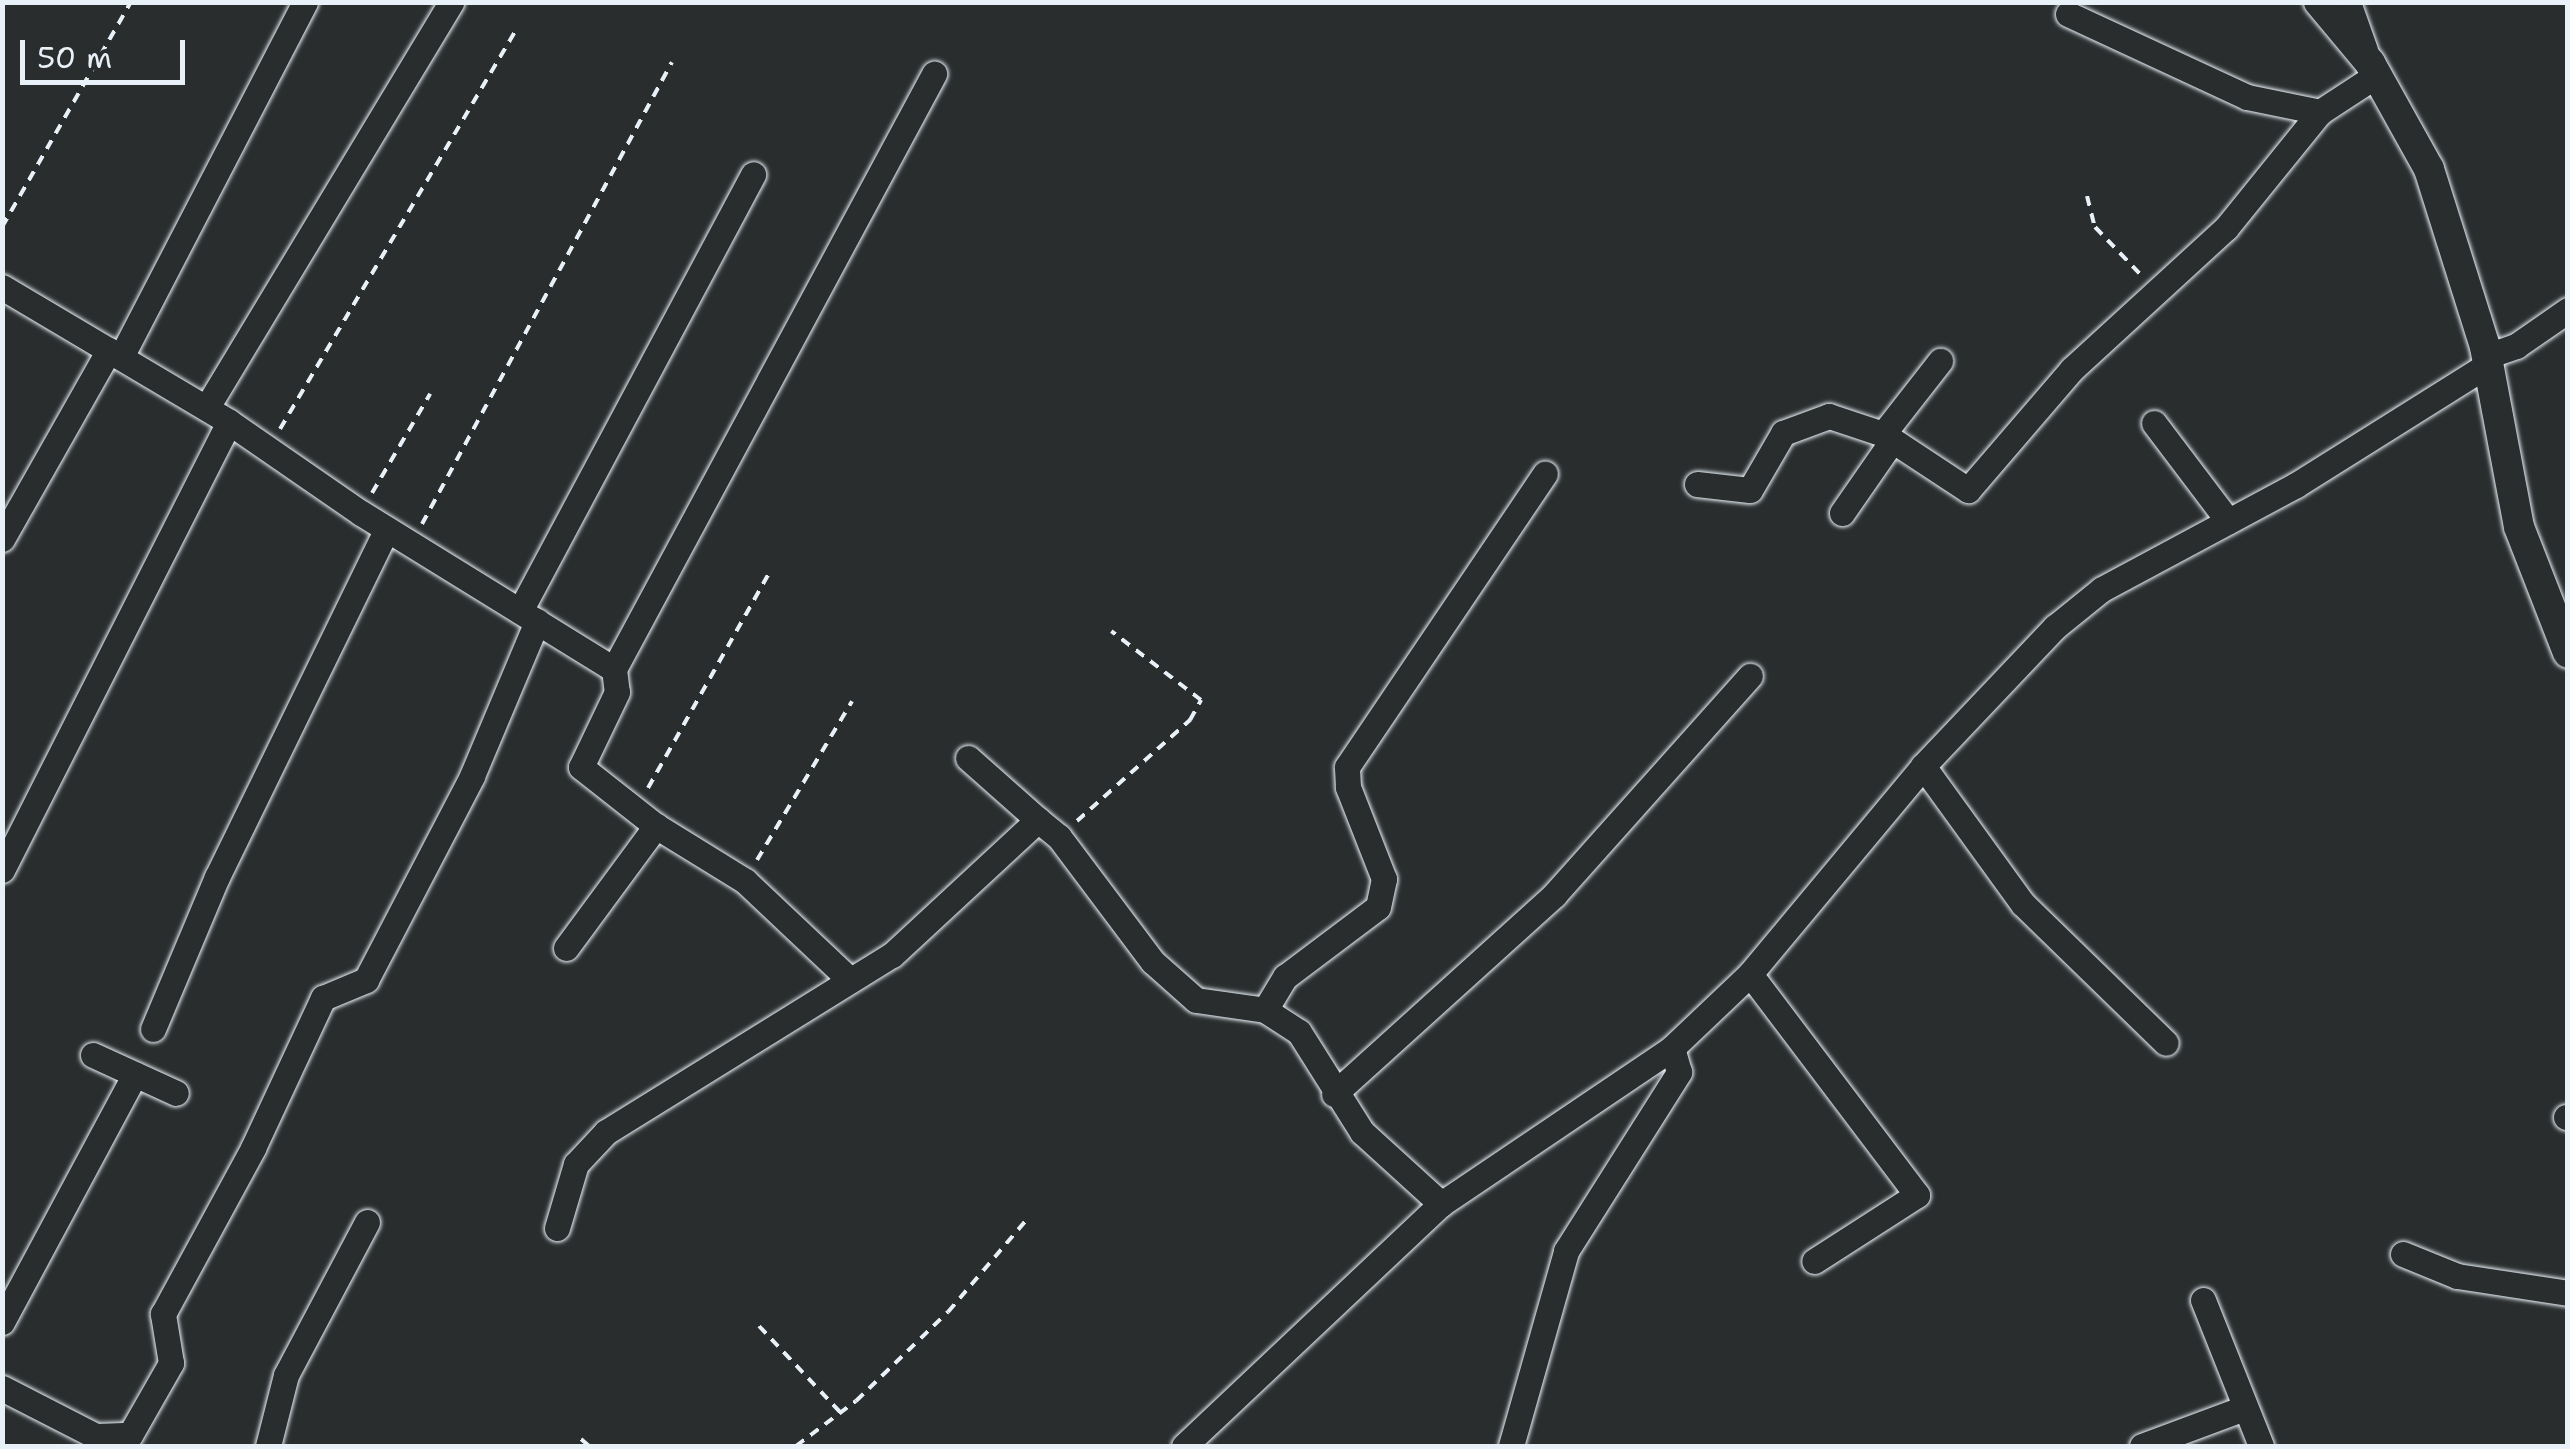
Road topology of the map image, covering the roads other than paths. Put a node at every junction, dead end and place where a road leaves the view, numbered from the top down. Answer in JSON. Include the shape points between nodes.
{"nodes":[{"id":1,"x":305,"y":2,"type":"edge"},
{"id":2,"x":451,"y":2,"type":"edge"},
{"id":3,"x":2318,"y":2,"type":"edge"},
{"id":4,"x":2348,"y":2,"type":"edge"},
{"id":5,"x":2068,"y":14,"type":"dead end"},
{"id":6,"x":2374,"y":68,"type":"junction"},
{"id":7,"x":934,"y":74,"type":"dead end"},
{"id":8,"x":2320,"y":112,"type":"junction"},
{"id":9,"x":753,"y":174,"type":"dead end"},
{"id":10,"x":2,"y":287,"type":"edge"},
{"id":11,"x":2568,"y":310,"type":"edge"},
{"id":12,"x":115,"y":353,"type":"junction"},
{"id":13,"x":2488,"y":360,"type":"junction"},
{"id":14,"x":1940,"y":361,"type":"dead end"},
{"id":15,"x":206,"y":406,"type":"junction"},
{"id":16,"x":229,"y":422,"type":"junction"},
{"id":17,"x":2154,"y":423,"type":"dead end"},
{"id":18,"x":1888,"y":438,"type":"junction"},
{"id":19,"x":1545,"y":474,"type":"dead end"},
{"id":20,"x":1697,"y":484,"type":"dead end"},
{"id":21,"x":1842,"y":513,"type":"dead end"},
{"id":22,"x":2228,"y":521,"type":"junction"},
{"id":23,"x":387,"y":529,"type":"junction"},
{"id":24,"x":2,"y":538,"type":"edge"},
{"id":25,"x":528,"y":616,"type":"junction"},
{"id":26,"x":2567,"y":649,"type":"edge"},
{"id":27,"x":614,"y":669,"type":"junction"},
{"id":28,"x":1750,"y":676,"type":"dead end"},
{"id":29,"x":968,"y":758,"type":"dead end"},
{"id":30,"x":1922,"y":766,"type":"junction"},
{"id":31,"x":1038,"y":820,"type":"junction"},
{"id":32,"x":656,"y":826,"type":"junction"},
{"id":33,"x":2,"y":870,"type":"edge"},
{"id":34,"x":566,"y":948,"type":"dead end"},
{"id":35,"x":1750,"y":974,"type":"junction"},
{"id":36,"x":850,"y":980,"type":"junction"},
{"id":37,"x":1265,"y":1010,"type":"junction"},
{"id":38,"x":153,"y":1029,"type":"dead end"},
{"id":39,"x":2166,"y":1043,"type":"dead end"},
{"id":40,"x":1672,"y":1048,"type":"junction"},
{"id":41,"x":93,"y":1054,"type":"dead end"},
{"id":42,"x":135,"y":1074,"type":"junction"},
{"id":43,"x":176,"y":1093,"type":"dead end"},
{"id":44,"x":1334,"y":1094,"type":"junction"},
{"id":45,"x":1440,"y":1204,"type":"junction"},
{"id":46,"x":367,"y":1222,"type":"dead end"},
{"id":47,"x":557,"y":1228,"type":"dead end"},
{"id":48,"x":2403,"y":1254,"type":"dead end"},
{"id":49,"x":1814,"y":1261,"type":"dead end"},
{"id":50,"x":2568,"y":1293,"type":"edge"},
{"id":51,"x":2203,"y":1300,"type":"dead end"},
{"id":52,"x":2,"y":1322,"type":"edge"},
{"id":53,"x":2,"y":1388,"type":"edge"},
{"id":54,"x":2244,"y":1408,"type":"junction"},
{"id":55,"x":268,"y":1446,"type":"edge"},
{"id":56,"x":1184,"y":1446,"type":"edge"},
{"id":57,"x":1511,"y":1446,"type":"edge"},
{"id":58,"x":2142,"y":1446,"type":"edge"},
{"id":59,"x":2260,"y":1446,"type":"edge"}],
"edges":[{"from":1,"to":12,"type":"street"},
{"from":2,"to":15,"type":"street"},
{"from":3,"to":6,"type":"street"},
{"from":4,"to":6,"type":"street"},
{"from":5,"to":8,"type":"street","via":[[2247,97]]},
{"from":6,"to":8,"type":"street"},
{"from":6,"to":13,"type":"street","via":[[2429,169]]},
{"from":7,"to":27,"type":"street"},
{"from":8,"to":18,"type":"street","via":[[2226,228],[2072,369],[1968,490]]},
{"from":9,"to":25,"type":"street"},
{"from":10,"to":12,"type":"street"},
{"from":11,"to":13,"type":"street"},
{"from":12,"to":15,"type":"street"},
{"from":12,"to":24,"type":"street"},
{"from":13,"to":22,"type":"street"},
{"from":13,"to":26,"type":"street","via":[[2519,527]]},
{"from":14,"to":18,"type":"street"},
{"from":15,"to":16,"type":"street"},
{"from":16,"to":23,"type":"street"},
{"from":16,"to":33,"type":"street"},
{"from":17,"to":22,"type":"street"},
{"from":18,"to":20,"type":"street","via":[[1846,417],[1812,419],[1771,446],[1750,490]]},
{"from":18,"to":21,"type":"street"},
{"from":19,"to":37,"type":"street","via":[[1347,766],[1348,787],[1384,879],[1378,907],[1285,978]]},
{"from":22,"to":30,"type":"street","via":[[2102,589],[2017,664]]},
{"from":23,"to":25,"type":"street"},
{"from":23,"to":38,"type":"street","via":[[217,877]]},
{"from":25,"to":27,"type":"street"},
{"from":25,"to":53,"type":"street","via":[[472,776],[366,980],[323,998],[254,1148],[163,1314],[171,1364],[130,1435],[96,1436]]},
{"from":27,"to":32,"type":"street","via":[[617,692],[581,767]]},
{"from":28,"to":44,"type":"street","via":[[1554,895]]},
{"from":29,"to":31,"type":"street"},
{"from":30,"to":35,"type":"street"},
{"from":30,"to":39,"type":"street","via":[[2023,904]]},
{"from":31,"to":36,"type":"street","via":[[933,920]]},
{"from":31,"to":37,"type":"street","via":[[1059,836],[1152,962],[1196,1000]]},
{"from":32,"to":34,"type":"street"},
{"from":32,"to":36,"type":"street","via":[[745,881]]},
{"from":35,"to":40,"type":"street"},
{"from":35,"to":49,"type":"street","via":[[1917,1195]]},
{"from":36,"to":47,"type":"street","via":[[606,1132],[576,1164]]},
{"from":37,"to":44,"type":"street","via":[[1299,1032]]},
{"from":40,"to":45,"type":"street"},
{"from":40,"to":57,"type":"street","via":[[1679,1072],[1566,1251]]},
{"from":41,"to":42,"type":"street"},
{"from":42,"to":43,"type":"street"},
{"from":42,"to":52,"type":"street"},
{"from":44,"to":45,"type":"street","via":[[1362,1132]]},
{"from":45,"to":56,"type":"street"},
{"from":46,"to":55,"type":"street","via":[[286,1375]]},
{"from":48,"to":50,"type":"street","via":[[2458,1276]]},
{"from":51,"to":54,"type":"street"},
{"from":54,"to":58,"type":"street"},
{"from":54,"to":59,"type":"street"}]}
